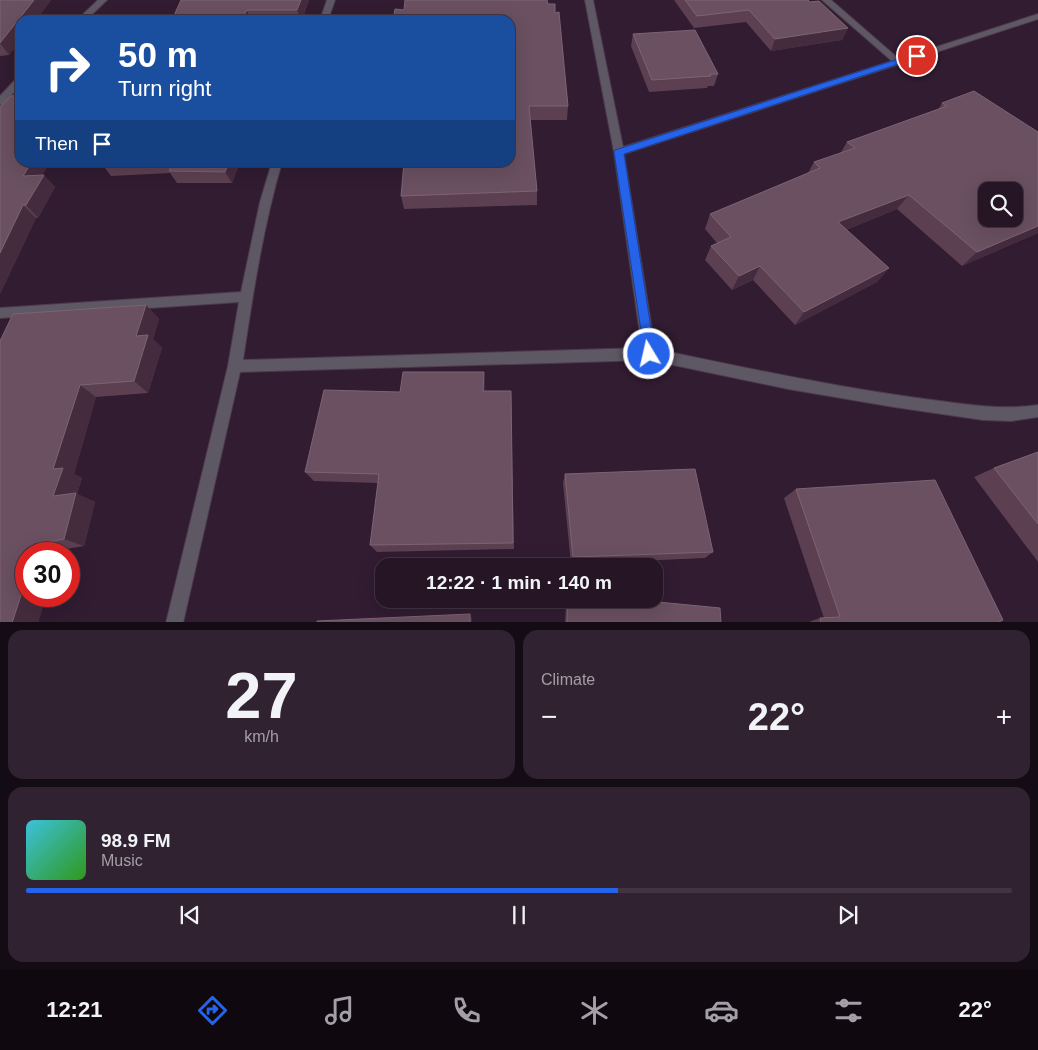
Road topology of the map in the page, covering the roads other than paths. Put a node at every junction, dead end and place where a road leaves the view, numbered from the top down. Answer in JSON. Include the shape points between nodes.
{"nodes":[{"id":1,"x":103,"y":0,"type":"edge"},
{"id":2,"x":331,"y":0,"type":"edge"},
{"id":3,"x":589,"y":0,"type":"edge"},
{"id":4,"x":826,"y":0,"type":"edge"},
{"id":5,"x":86,"y":15,"type":"edge"},
{"id":6,"x":326,"y":15,"type":"edge"},
{"id":7,"x":1038,"y":16,"type":"edge"},
{"id":8,"x":898,"y":62,"type":"junction"},
{"id":9,"x":15,"y":86,"type":"edge"},
{"id":10,"x":0,"y":102,"type":"edge"},
{"id":11,"x":619,"y":152,"type":"junction"},
{"id":12,"x":275,"y":167,"type":"edge"},
{"id":13,"x":246,"y":297,"type":"junction"},
{"id":14,"x":0,"y":313,"type":"edge"},
{"id":15,"x":649,"y":354,"type":"junction"},
{"id":16,"x":235,"y":366,"type":"junction"},
{"id":17,"x":1038,"y":411,"type":"edge"},
{"id":18,"x":174,"y":622,"type":"edge"}],
"edges":[{"from":1,"to":5,"type":"street"},
{"from":2,"to":6,"type":"street"},
{"from":3,"to":11,"type":"street"},
{"from":4,"to":8,"type":"street"},
{"from":7,"to":8,"type":"street"},
{"from":8,"to":11,"type":"street"},
{"from":9,"to":10,"type":"street"},
{"from":11,"to":15,"type":"street"},
{"from":12,"to":13,"type":"street"},
{"from":13,"to":14,"type":"street"},
{"from":13,"to":16,"type":"street"},
{"from":15,"to":16,"type":"street"},
{"from":15,"to":17,"type":"street","via":[[861,397],[1004,414]]},
{"from":16,"to":18,"type":"street"}]}
